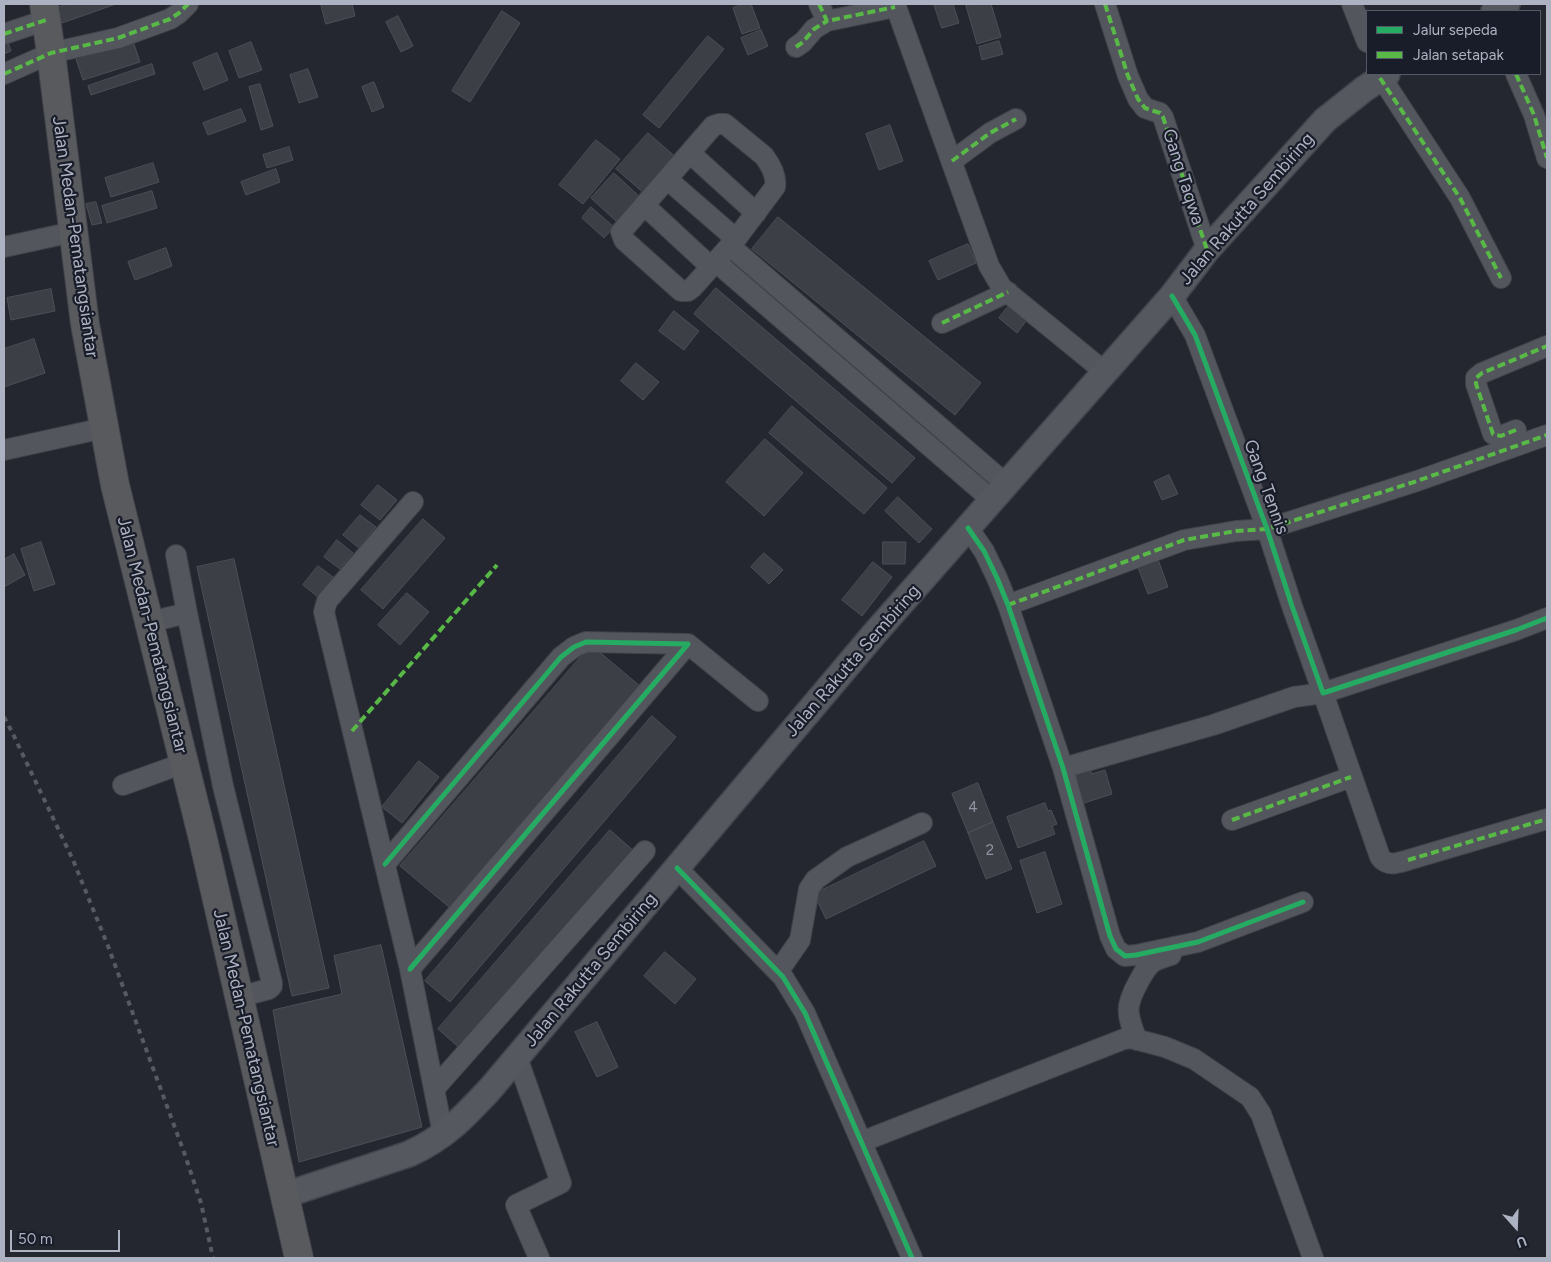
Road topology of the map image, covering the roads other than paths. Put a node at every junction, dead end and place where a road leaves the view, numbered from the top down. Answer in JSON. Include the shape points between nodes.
{"nodes":[{"id":1,"x":188,"y":4,"type":"edge"},
{"id":2,"x":1104,"y":4,"type":"edge"},
{"id":3,"x":1352,"y":4,"type":"edge"},
{"id":4,"x":1507,"y":4,"type":"edge"},
{"id":5,"x":895,"y":5,"type":"edge"},
{"id":6,"x":1496,"y":10,"type":"edge"},
{"id":7,"x":45,"y":12,"type":"edge"},
{"id":8,"x":823,"y":12,"type":"edge"},
{"id":9,"x":4,"y":34,"type":"edge"},
{"id":10,"x":1366,"y":39,"type":"edge"},
{"id":11,"x":796,"y":47,"type":"dead end"},
{"id":12,"x":51,"y":54,"type":"junction"},
{"id":13,"x":4,"y":74,"type":"edge"},
{"id":14,"x":1382,"y":75,"type":"edge"},
{"id":15,"x":1516,"y":75,"type":"edge"},
{"id":16,"x":1016,"y":119,"type":"dead end"},
{"id":17,"x":690,"y":153,"type":"junction"},
{"id":18,"x":1547,"y":158,"type":"edge"},
{"id":19,"x":952,"y":161,"type":"junction"},
{"id":20,"x":667,"y":179,"type":"junction"},
{"id":21,"x":644,"y":205,"type":"junction"},
{"id":22,"x":756,"y":213,"type":"junction"},
{"id":23,"x":73,"y":232,"type":"junction"},
{"id":24,"x":733,"y":243,"type":"junction"},
{"id":25,"x":4,"y":247,"type":"edge"},
{"id":26,"x":1207,"y":250,"type":"junction"},
{"id":27,"x":714,"y":264,"type":"junction"},
{"id":28,"x":1501,"y":278,"type":"dead end"},
{"id":29,"x":1008,"y":292,"type":"junction"},
{"id":30,"x":1172,"y":296,"type":"junction"},
{"id":31,"x":942,"y":323,"type":"dead end"},
{"id":32,"x":1547,"y":346,"type":"edge"},
{"id":33,"x":1105,"y":372,"type":"junction"},
{"id":34,"x":932,"y":420,"type":"junction"},
{"id":35,"x":104,"y":428,"type":"junction"},
{"id":36,"x":1516,"y":430,"type":"dead end"},
{"id":37,"x":1547,"y":435,"type":"edge"},
{"id":38,"x":918,"y":436,"type":"junction"},
{"id":39,"x":4,"y":450,"type":"edge"},
{"id":40,"x":999,"y":492,"type":"junction"},
{"id":41,"x":413,"y":502,"type":"dead end"},
{"id":42,"x":968,"y":528,"type":"junction"},
{"id":43,"x":1267,"y":529,"type":"junction"},
{"id":44,"x":176,"y":555,"type":"dead end"},
{"id":45,"x":1008,"y":605,"type":"junction"},
{"id":46,"x":187,"y":613,"type":"junction"},
{"id":47,"x":1547,"y":618,"type":"edge"},
{"id":48,"x":150,"y":622,"type":"junction"},
{"id":49,"x":688,"y":644,"type":"junction"},
{"id":50,"x":1323,"y":693,"type":"junction"},
{"id":51,"x":758,"y":701,"type":"dead end"},
{"id":52,"x":184,"y":763,"type":"junction"},
{"id":53,"x":1063,"y":768,"type":"junction"},
{"id":54,"x":1351,"y":777,"type":"junction"},
{"id":55,"x":123,"y":785,"type":"dead end"},
{"id":56,"x":223,"y":786,"type":"junction"},
{"id":57,"x":191,"y":793,"type":"junction"},
{"id":58,"x":1547,"y":819,"type":"edge"},
{"id":59,"x":1232,"y":820,"type":"dead end"},
{"id":60,"x":922,"y":823,"type":"dead end"},
{"id":61,"x":645,"y":851,"type":"dead end"},
{"id":62,"x":385,"y":864,"type":"junction"},
{"id":63,"x":677,"y":868,"type":"junction"},
{"id":64,"x":1303,"y":902,"type":"dead end"},
{"id":65,"x":1198,"y":942,"type":"junction"},
{"id":66,"x":410,"y":969,"type":"junction"},
{"id":67,"x":778,"y":972,"type":"junction"},
{"id":68,"x":238,"y":997,"type":"junction"},
{"id":69,"x":1137,"y":1040,"type":"junction"},
{"id":70,"x":517,"y":1057,"type":"junction"},
{"id":71,"x":435,"y":1088,"type":"junction"},
{"id":72,"x":443,"y":1134,"type":"junction"},
{"id":73,"x":861,"y":1142,"type":"junction"},
{"id":74,"x":285,"y":1194,"type":"junction"},
{"id":75,"x":299,"y":1258,"type":"edge"},
{"id":76,"x":539,"y":1258,"type":"edge"},
{"id":77,"x":912,"y":1258,"type":"edge"},
{"id":78,"x":1313,"y":1258,"type":"edge"}],
"edges":[{"from":1,"to":12,"type":"street","via":[[174,17],[127,35]]},
{"from":2,"to":26,"type":"street","name":"Gang Taqwa","via":[[1138,99],[1146,108],[1163,117]]},
{"from":3,"to":10,"type":"street"},
{"from":4,"to":6,"type":"main road"},
{"from":5,"to":8,"type":"street"},
{"from":5,"to":19,"type":"street"},
{"from":7,"to":9,"type":"street"},
{"from":7,"to":12,"type":"highway","name":"Jalan Medan-Pematangsiantar"},
{"from":8,"to":11,"type":"street","via":[[814,29]]},
{"from":12,"to":13,"type":"street"},
{"from":12,"to":23,"type":"highway","name":"Jalan Medan-Pematangsiantar"},
{"from":14,"to":26,"type":"main road","name":"Jalan Rakutta Sembiring","via":[[1325,120]]},
{"from":14,"to":28,"type":"street","via":[[1460,198]]},
{"from":15,"to":18,"type":"street","via":[[1534,115]]},
{"from":16,"to":19,"type":"street","via":[[990,133]]},
{"from":17,"to":20,"type":"street"},
{"from":17,"to":22,"type":"street"},
{"from":17,"to":22,"type":"street","via":[[713,126],[725,124],[764,156],[776,182]]},
{"from":19,"to":29,"type":"street","via":[[989,266]]},
{"from":20,"to":21,"type":"street"},
{"from":20,"to":24,"type":"street"},
{"from":21,"to":27,"type":"street"},
{"from":21,"to":27,"type":"street","via":[[621,232],[624,240],[681,291],[692,288]]},
{"from":22,"to":24,"type":"street"},
{"from":23,"to":25,"type":"street"},
{"from":23,"to":35,"type":"highway","name":"Jalan Medan-Pematangsiantar"},
{"from":24,"to":27,"type":"street"},
{"from":24,"to":34,"type":"street"},
{"from":26,"to":30,"type":"main road","name":"Jalan Rakutta Sembiring"},
{"from":27,"to":38,"type":"street"},
{"from":29,"to":31,"type":"street"},
{"from":29,"to":33,"type":"street"},
{"from":30,"to":33,"type":"main road","name":"Jalan Rakutta Sembiring"},
{"from":30,"to":43,"type":"street","name":"Gang Tennis","via":[[1195,335]]},
{"from":32,"to":36,"type":"street","via":[[1476,378],[1493,434],[1500,436]]},
{"from":33,"to":40,"type":"main road","name":"Jalan Rakutta Sembiring"},
{"from":34,"to":38,"type":"street"},
{"from":34,"to":40,"type":"street"},
{"from":35,"to":39,"type":"street"},
{"from":35,"to":48,"type":"highway","name":"Jalan Medan-Pematangsiantar"},
{"from":37,"to":43,"type":"street"},
{"from":38,"to":40,"type":"street"},
{"from":40,"to":42,"type":"main road","name":"Jalan Rakutta Sembiring"},
{"from":41,"to":62,"type":"street","via":[[327,601],[324,612]]},
{"from":42,"to":45,"type":"street","via":[[984,551]]},
{"from":42,"to":63,"type":"main road","name":"Jalan Rakutta Sembiring"},
{"from":43,"to":45,"type":"street","via":[[1184,540]]},
{"from":43,"to":50,"type":"street","name":"Gang Tennis"},
{"from":44,"to":46,"type":"street"},
{"from":45,"to":53,"type":"street"},
{"from":46,"to":48,"type":"street"},
{"from":46,"to":56,"type":"street"},
{"from":47,"to":50,"type":"street"},
{"from":48,"to":52,"type":"highway","name":"Jalan Medan-Pematangsiantar"},
{"from":49,"to":51,"type":"street"},
{"from":49,"to":62,"type":"street","via":[[586,642],[560,657]]},
{"from":49,"to":66,"type":"street"},
{"from":50,"to":53,"type":"street","via":[[1294,697],[1213,725]]},
{"from":50,"to":54,"type":"street","name":"Gang Tennis"},
{"from":52,"to":55,"type":"street"},
{"from":52,"to":57,"type":"highway","name":"Jalan Medan-Pematangsiantar"},
{"from":53,"to":65,"type":"street","via":[[1116,949],[1125,956]]},
{"from":54,"to":58,"type":"street","name":"Gang Tennis","via":[[1380,857],[1388,864]]},
{"from":54,"to":59,"type":"street"},
{"from":56,"to":57,"type":"street"},
{"from":56,"to":68,"type":"street","via":[[272,986]]},
{"from":57,"to":68,"type":"highway","name":"Jalan Medan-Pematangsiantar"},
{"from":60,"to":67,"type":"street","via":[[847,857],[815,880],[809,888],[800,940]]},
{"from":61,"to":71,"type":"street"},
{"from":62,"to":66,"type":"street"},
{"from":63,"to":67,"type":"street"},
{"from":63,"to":70,"type":"main road","name":"Jalan Rakutta Sembiring"},
{"from":64,"to":65,"type":"street"},
{"from":65,"to":69,"type":"street","via":[[1153,962],[1145,970],[1130,997],[1128,1008]]},
{"from":66,"to":71,"type":"street"},
{"from":67,"to":73,"type":"street","via":[[805,1013]]},
{"from":68,"to":74,"type":"highway","name":"Jalan Medan-Pematangsiantar"},
{"from":69,"to":73,"type":"street","via":[[1124,1039]]},
{"from":69,"to":78,"type":"street","via":[[1194,1058],[1250,1097],[1261,1114]]},
{"from":70,"to":72,"type":"main road","name":"Jalan Rakutta Sembiring","via":[[458,1123]]},
{"from":70,"to":76,"type":"street","via":[[561,1182],[516,1206]]},
{"from":71,"to":72,"type":"street"},
{"from":72,"to":74,"type":"main road","name":"Jalan Rakutta Sembiring","via":[[409,1154]]},
{"from":73,"to":77,"type":"street"},
{"from":74,"to":75,"type":"highway","name":"Jalan Medan-Pematangsiantar"}]}
